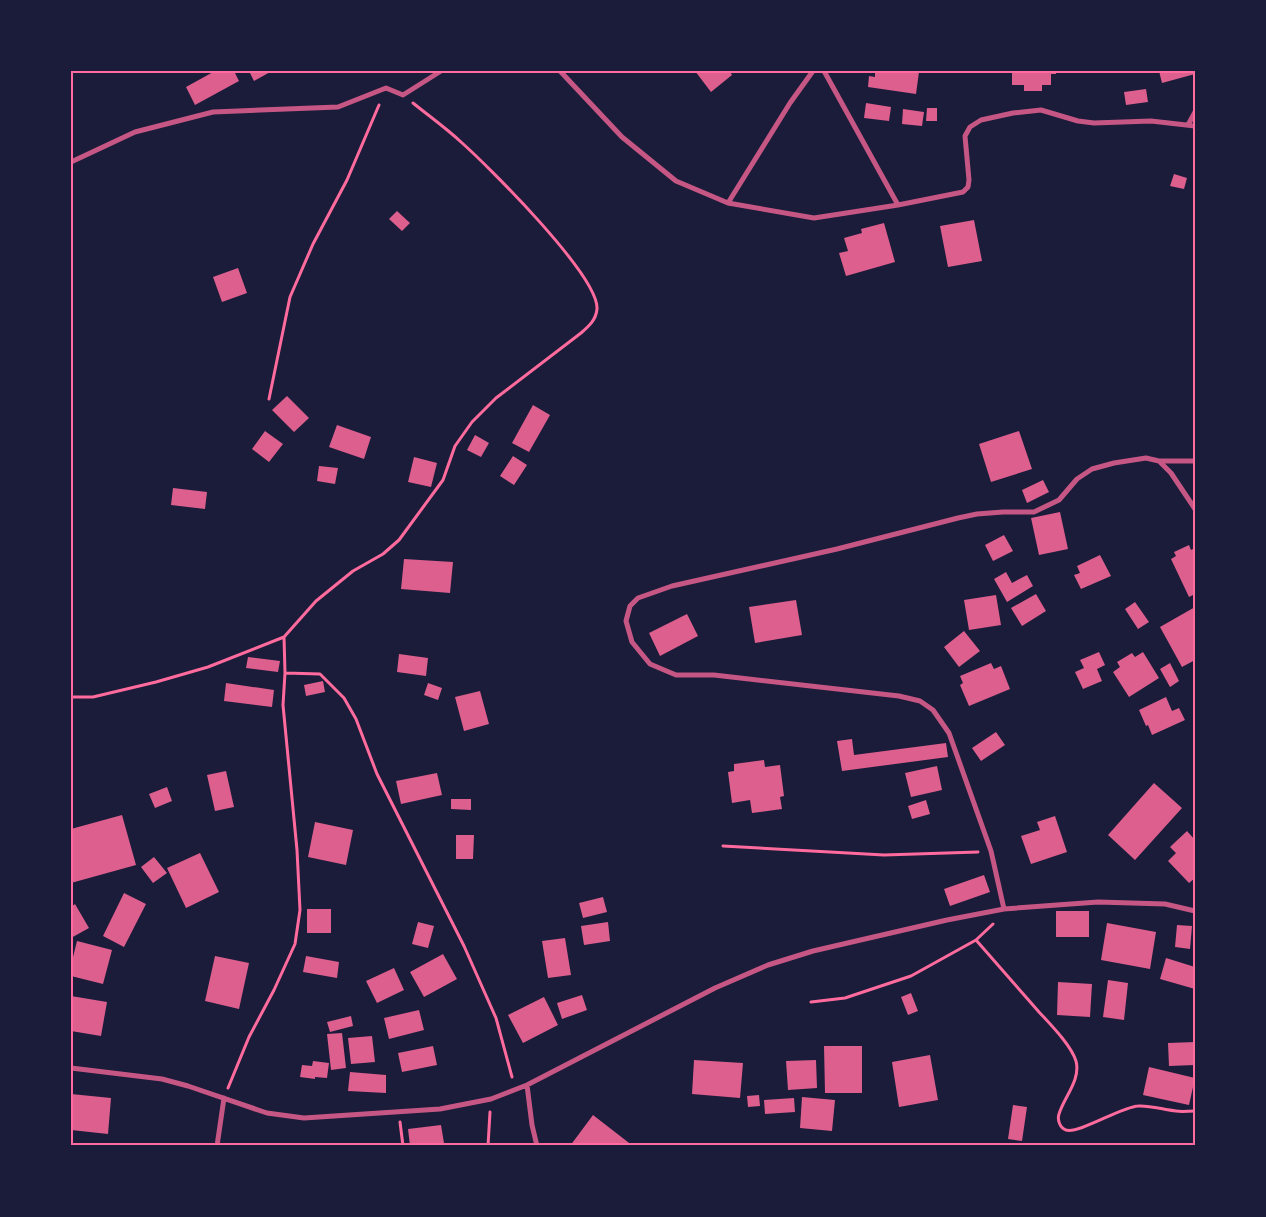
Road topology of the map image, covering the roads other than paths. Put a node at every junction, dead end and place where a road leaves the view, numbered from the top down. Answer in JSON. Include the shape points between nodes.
{"nodes":[{"id":1,"x":441,"y":71,"type":"edge"},
{"id":2,"x":560,"y":71,"type":"edge"},
{"id":3,"x":813,"y":71,"type":"edge"},
{"id":4,"x":824,"y":71,"type":"edge"},
{"id":5,"x":1195,"y":112,"type":"edge"},
{"id":6,"x":1188,"y":125,"type":"junction"},
{"id":7,"x":1195,"y":126,"type":"edge"},
{"id":8,"x":71,"y":162,"type":"edge"},
{"id":9,"x":728,"y":203,"type":"junction"},
{"id":10,"x":898,"y":205,"type":"junction"},
{"id":11,"x":1159,"y":461,"type":"junction"},
{"id":12,"x":1195,"y":461,"type":"edge"},
{"id":13,"x":1195,"y":509,"type":"edge"},
{"id":14,"x":1004,"y":909,"type":"junction"},
{"id":15,"x":1195,"y":911,"type":"edge"},
{"id":16,"x":71,"y":1068,"type":"edge"},
{"id":17,"x":527,"y":1085,"type":"junction"},
{"id":18,"x":224,"y":1098,"type":"junction"},
{"id":19,"x":217,"y":1146,"type":"edge"},
{"id":20,"x":537,"y":1146,"type":"edge"}],
"edges":[{"from":1,"to":8,"type":"street","via":[[403,95],[386,88],[338,107],[213,112],[135,132]]},
{"from":2,"to":9,"type":"street","via":[[622,136],[676,181]]},
{"from":3,"to":9,"type":"street"},
{"from":4,"to":10,"type":"street"},
{"from":5,"to":6,"type":"street"},
{"from":6,"to":7,"type":"street"},
{"from":6,"to":10,"type":"street","via":[[1151,121],[1094,123],[1041,110],[981,120],[964,136],[968,187],[963,192]]},
{"from":9,"to":10,"type":"street","via":[[814,218]]},
{"from":11,"to":12,"type":"street"},
{"from":11,"to":13,"type":"street"},
{"from":11,"to":14,"type":"street","via":[[1146,458],[1092,469],[1077,479],[1059,500],[1034,512],[958,518],[672,586],[638,598],[630,606],[626,620],[632,642],[650,664],[676,674],[723,676],[899,696],[920,701],[933,710],[949,733],[991,851]]},
{"from":14,"to":15,"type":"street","via":[[1098,902],[1165,904]]},
{"from":14,"to":17,"type":"street","via":[[813,951],[768,965],[715,988]]},
{"from":16,"to":18,"type":"street","via":[[162,1079]]},
{"from":17,"to":18,"type":"street","via":[[491,1099],[440,1109],[304,1118],[267,1113]]},
{"from":17,"to":20,"type":"street"},
{"from":18,"to":19,"type":"street"}]}
